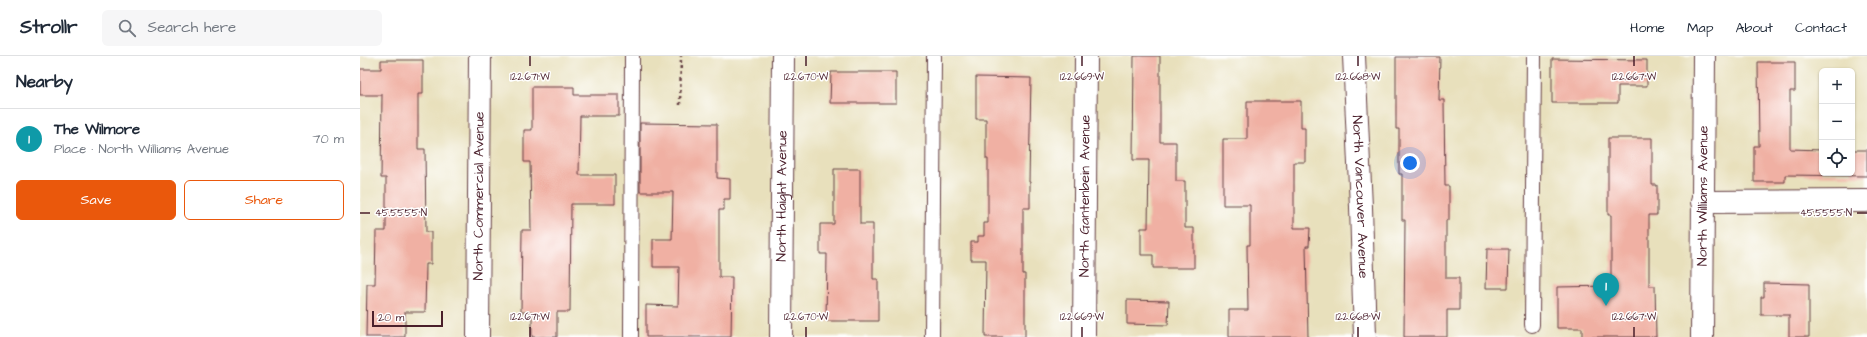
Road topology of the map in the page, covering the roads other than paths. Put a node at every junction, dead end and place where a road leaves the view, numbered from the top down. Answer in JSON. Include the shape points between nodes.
{"nodes":[{"id":1,"x":480,"y":56,"type":"edge"},
{"id":2,"x":632,"y":56,"type":"edge"},
{"id":3,"x":782,"y":56,"type":"edge"},
{"id":4,"x":934,"y":56,"type":"edge"},
{"id":5,"x":1086,"y":56,"type":"edge"},
{"id":6,"x":1354,"y":56,"type":"edge"},
{"id":7,"x":1534,"y":56,"type":"edge"},
{"id":8,"x":1704,"y":56,"type":"edge"},
{"id":9,"x":1867,"y":201,"type":"edge"},
{"id":10,"x":1702,"y":202,"type":"junction"},
{"id":11,"x":1532,"y":325,"type":"dead end"},
{"id":12,"x":478,"y":337,"type":"edge"},
{"id":13,"x":631,"y":337,"type":"edge"},
{"id":14,"x":781,"y":337,"type":"edge"},
{"id":15,"x":932,"y":337,"type":"edge"},
{"id":16,"x":1084,"y":337,"type":"edge"},
{"id":17,"x":1365,"y":337,"type":"edge"},
{"id":18,"x":1702,"y":337,"type":"edge"}],
"edges":[{"from":1,"to":12,"type":"street","name":"North Commercial Avenue"},
{"from":2,"to":13,"type":"lane"},
{"from":3,"to":14,"type":"street","name":"North Haight Avenue"},
{"from":4,"to":15,"type":"lane"},
{"from":5,"to":16,"type":"street","name":"North Gantenbein Avenue"},
{"from":6,"to":17,"type":"street","name":"North Vancouver Avenue"},
{"from":7,"to":11,"type":"lane"},
{"from":8,"to":10,"type":"street","name":"North Williams Avenue"},
{"from":9,"to":10,"type":"street"},
{"from":10,"to":18,"type":"street","name":"North Williams Avenue"}]}
